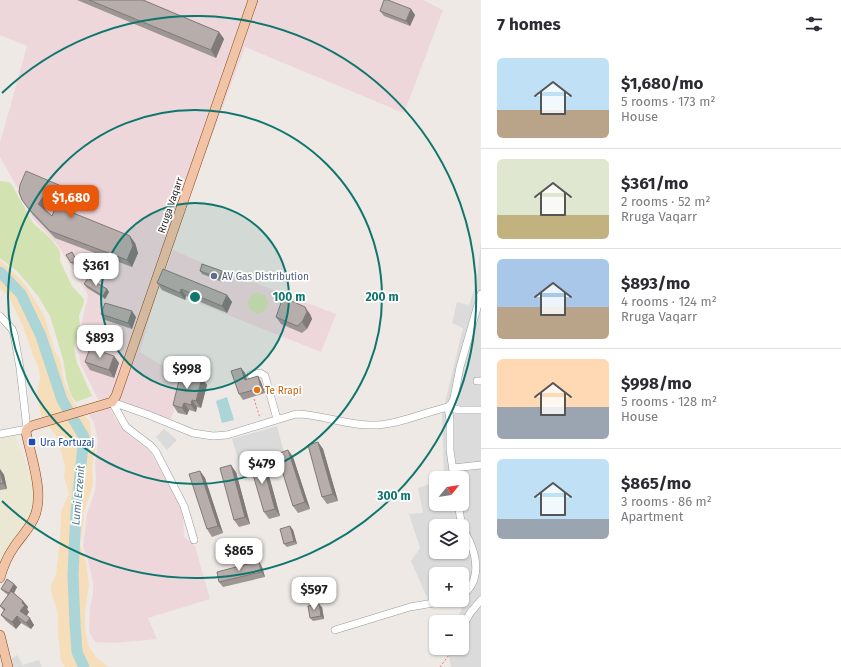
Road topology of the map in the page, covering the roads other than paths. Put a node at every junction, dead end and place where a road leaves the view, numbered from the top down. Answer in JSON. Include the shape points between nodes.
{"nodes":[{"id":1,"x":253,"y":0,"type":"edge"},
{"id":2,"x":481,"y":294,"type":"edge"},
{"id":3,"x":0,"y":316,"type":"edge"},
{"id":4,"x":251,"y":375,"type":"dead end"},
{"id":5,"x":112,"y":402,"type":"junction"},
{"id":6,"x":448,"y":407,"type":"junction"},
{"id":7,"x":481,"y":410,"type":"edge"},
{"id":8,"x":277,"y":419,"type":"junction"},
{"id":9,"x":29,"y":428,"type":"junction"},
{"id":10,"x":0,"y":434,"type":"edge"},
{"id":11,"x":481,"y":465,"type":"edge"},
{"id":12,"x":453,"y":468,"type":"junction"},
{"id":13,"x":453,"y":471,"type":"edge"},
{"id":14,"x":194,"y":540,"type":"dead end"},
{"id":15,"x":469,"y":541,"type":"edge"},
{"id":16,"x":0,"y":578,"type":"edge"},
{"id":17,"x":469,"y":589,"type":"edge"},
{"id":18,"x":481,"y":600,"type":"edge"},
{"id":19,"x":429,"y":604,"type":"edge"},
{"id":20,"x":469,"y":615,"type":"edge"},
{"id":21,"x":335,"y":630,"type":"dead end"},
{"id":22,"x":0,"y":635,"type":"edge"},
{"id":23,"x":8,"y":667,"type":"edge"}],
"edges":[{"from":1,"to":5,"type":"main road","name":"Rruga Vaqarr","via":[[121,385]]},
{"from":2,"to":6,"type":"street","via":[[454,398]]},
{"from":3,"to":9,"type":"street","via":[[14,334]]},
{"from":4,"to":8,"type":"street","via":[[260,373],[265,376]]},
{"from":5,"to":8,"type":"street","via":[[204,435],[227,435]]},
{"from":5,"to":9,"type":"main road"},
{"from":5,"to":14,"type":"street","via":[[126,427],[156,452],[184,506]]},
{"from":6,"to":7,"type":"street"},
{"from":6,"to":8,"type":"street","via":[[381,425],[355,424],[304,414]]},
{"from":6,"to":12,"type":"street"},
{"from":9,"to":10,"type":"street"},
{"from":9,"to":16,"type":"main road","via":[[37,484],[37,511],[9,556]]},
{"from":11,"to":12,"type":"street"},
{"from":12,"to":13,"type":"street"},
{"from":15,"to":17,"type":"street","via":[[476,571]]},
{"from":18,"to":20,"type":"street"},
{"from":19,"to":21,"type":"street"},
{"from":22,"to":23,"type":"main road"}]}
